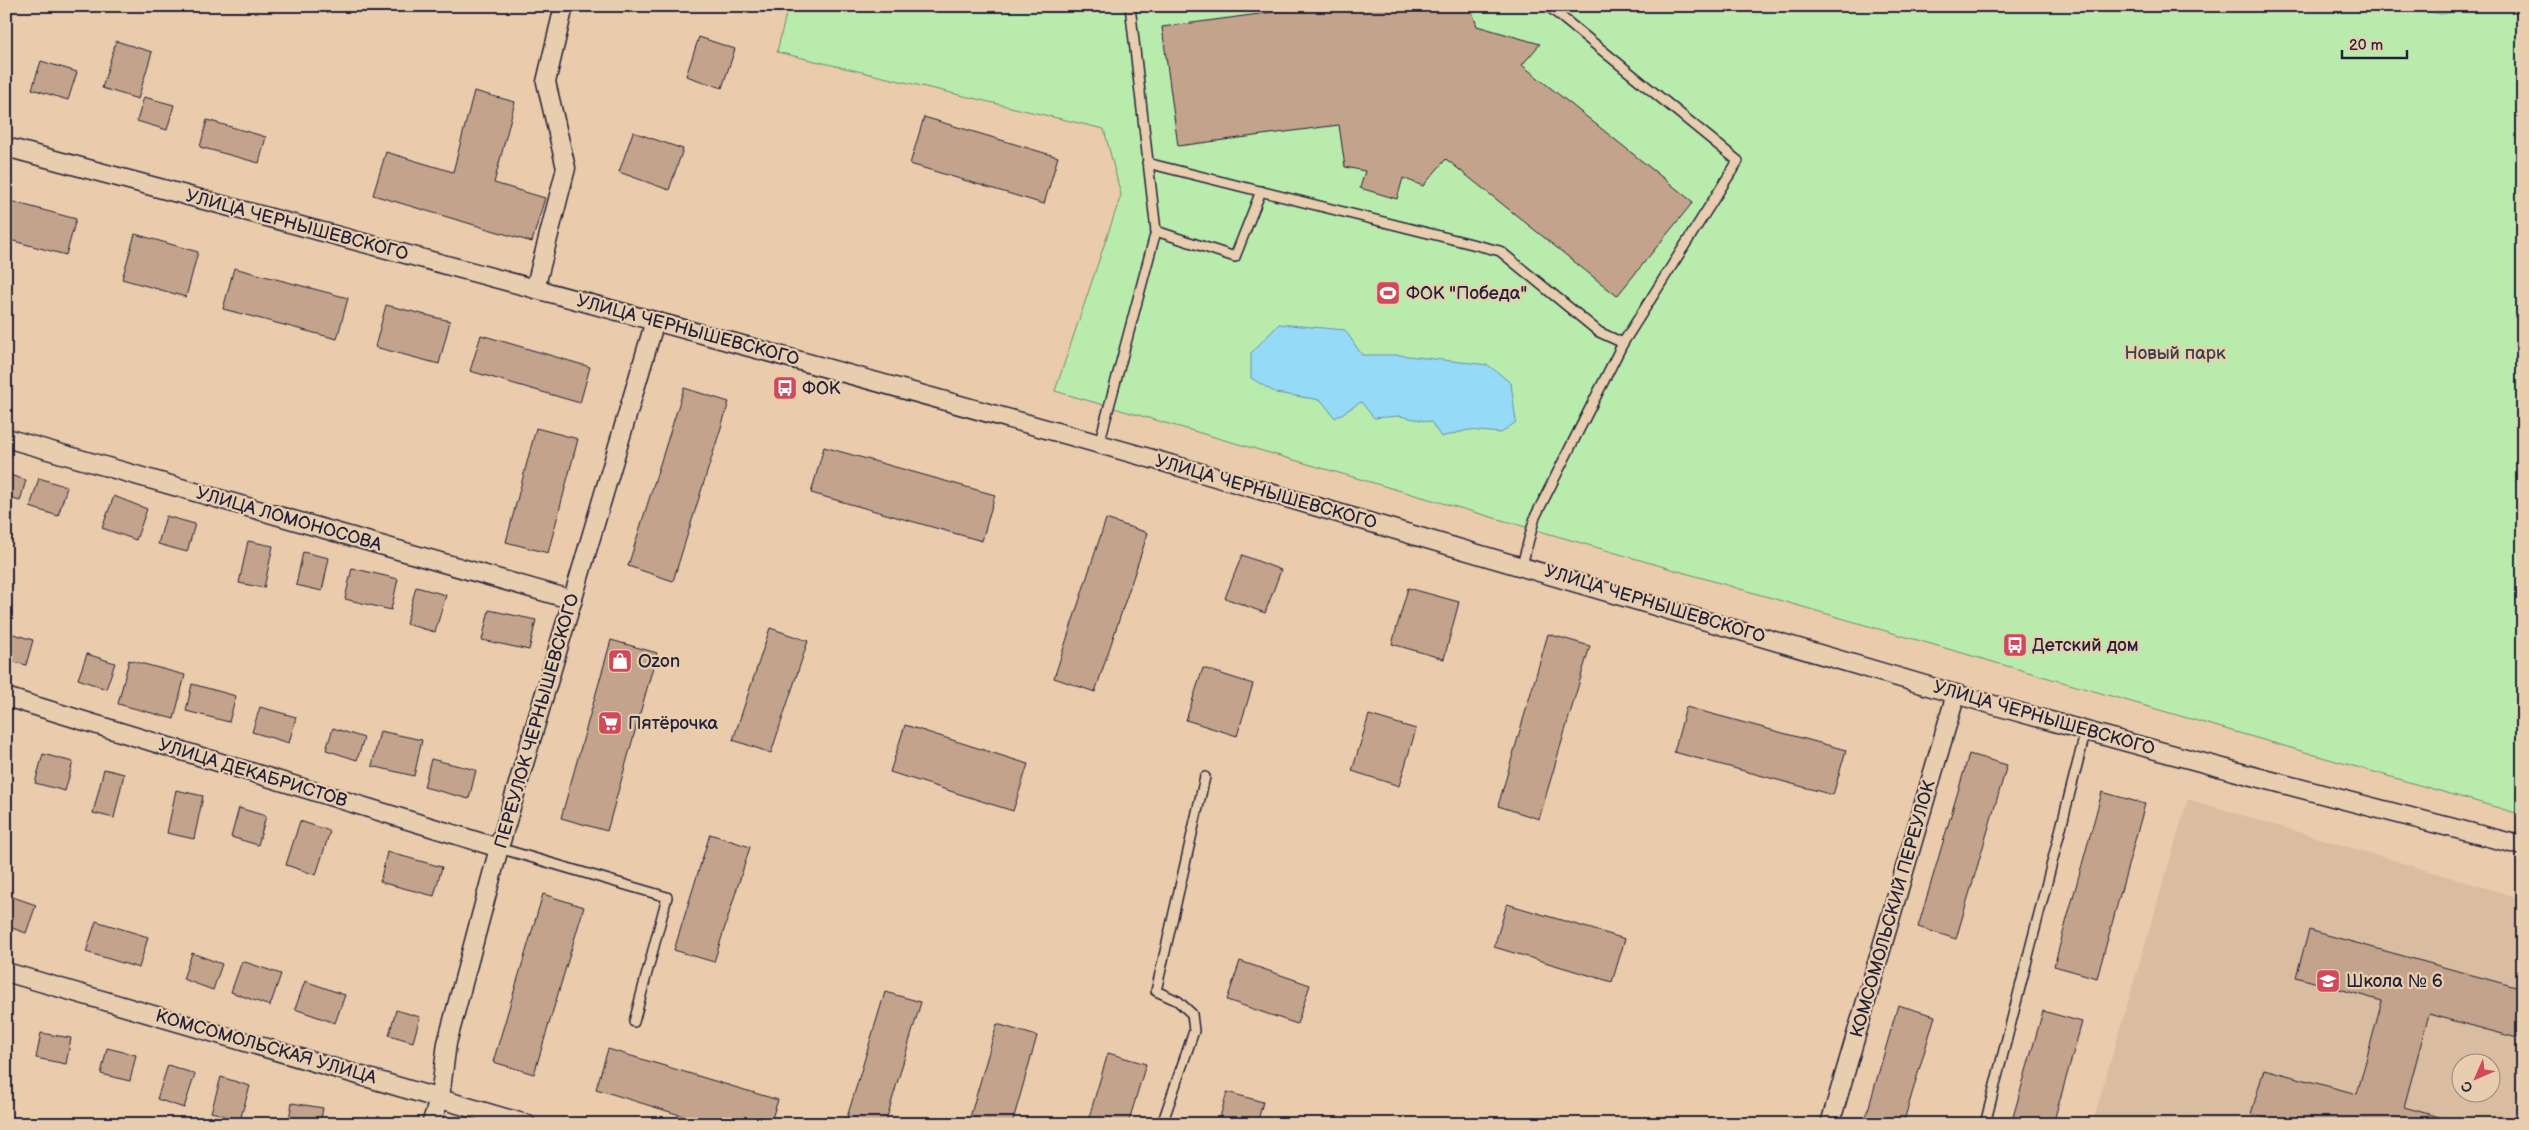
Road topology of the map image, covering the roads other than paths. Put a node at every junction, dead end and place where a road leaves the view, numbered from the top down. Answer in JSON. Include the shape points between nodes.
{"nodes":[{"id":1,"x":564,"y":6,"type":"edge"},
{"id":2,"x":1130,"y":6,"type":"edge"},
{"id":3,"x":1548,"y":6,"type":"edge"},
{"id":4,"x":6,"y":147,"type":"edge"},
{"id":5,"x":1147,"y":162,"type":"junction"},
{"id":6,"x":1261,"y":191,"type":"junction"},
{"id":7,"x":1156,"y":231,"type":"junction"},
{"id":8,"x":535,"y":288,"type":"junction"},
{"id":9,"x":655,"y":321,"type":"junction"},
{"id":10,"x":1623,"y":343,"type":"junction"},
{"id":11,"x":6,"y":438,"type":"edge"},
{"id":12,"x":1099,"y":444,"type":"junction"},
{"id":13,"x":1522,"y":565,"type":"junction"},
{"id":14,"x":572,"y":600,"type":"junction"},
{"id":15,"x":1956,"y":694,"type":"junction"},
{"id":16,"x":6,"y":697,"type":"edge"},
{"id":17,"x":2086,"y":730,"type":"junction"},
{"id":18,"x":1205,"y":777,"type":"dead end"},
{"id":19,"x":2523,"y":846,"type":"edge"},
{"id":20,"x":499,"y":848,"type":"junction"},
{"id":21,"x":6,"y":972,"type":"edge"},
{"id":22,"x":634,"y":1022,"type":"dead end"},
{"id":23,"x":440,"y":1097,"type":"junction"},
{"id":24,"x":431,"y":1124,"type":"edge"},
{"id":25,"x":526,"y":1124,"type":"edge"},
{"id":26,"x":1162,"y":1124,"type":"edge"},
{"id":27,"x":1830,"y":1124,"type":"edge"},
{"id":28,"x":1985,"y":1124,"type":"edge"}],
"edges":[{"from":1,"to":8,"type":"street","via":[[546,82],[566,168]]},
{"from":2,"to":5,"type":"lane"},
{"from":3,"to":10,"type":"lane","via":[[1738,160]]},
{"from":4,"to":8,"type":"street","name":"УЛИЦА ЧЕРНЫШЕВСКОГО"},
{"from":5,"to":6,"type":"lane"},
{"from":5,"to":7,"type":"lane"},
{"from":6,"to":7,"type":"lane","via":[[1235,257]]},
{"from":6,"to":10,"type":"lane","via":[[1500,251],[1599,332]]},
{"from":7,"to":12,"type":"lane"},
{"from":8,"to":9,"type":"street","name":"УЛИЦА ЧЕРНЫШЕВСКОГО"},
{"from":9,"to":12,"type":"street","name":"УЛИЦА ЧЕРНЫШЕВСКОГО"},
{"from":9,"to":14,"type":"street","name":"ПЕРЕУЛОК ЧЕРНЫШЕВСКОГО"},
{"from":10,"to":13,"type":"lane","via":[[1535,517]]},
{"from":11,"to":14,"type":"street","name":"УЛИЦА ЛОМОНОСОВА"},
{"from":12,"to":13,"type":"street","name":"УЛИЦА ЧЕРНЫШЕВСКОГО"},
{"from":13,"to":15,"type":"street","name":"УЛИЦА ЧЕРНЫШЕВСКОГО"},
{"from":14,"to":20,"type":"street","name":"ПЕРЕУЛОК ЧЕРНЫШЕВСКОГО"},
{"from":15,"to":17,"type":"street","name":"УЛИЦА ЧЕРНЫШЕВСКОГО"},
{"from":15,"to":27,"type":"street","name":"КОМСОМОЛЬСКИЙ ПЕРЕУЛОК"},
{"from":16,"to":20,"type":"street","name":"УЛИЦА ДЕКАБРИСТОВ"},
{"from":17,"to":19,"type":"street","name":"УЛИЦА ЧЕРНЫШЕВСКОГО"},
{"from":17,"to":28,"type":"lane"},
{"from":18,"to":26,"type":"lane","via":[[1156,991],[1178,1001],[1192,1014],[1194,1031]]},
{"from":20,"to":22,"type":"lane","via":[[667,897]]},
{"from":20,"to":23,"type":"street","name":"ПЕРЕУЛОК ЧЕРНЫШЕВСКОГО","via":[[447,1043]]},
{"from":21,"to":23,"type":"street","name":"КОМСОМОЛЬСКАЯ УЛИЦА"},
{"from":23,"to":24,"type":"street","name":"ПЕРЕУЛОК ЧЕРНЫШЕВСКОГО"},
{"from":23,"to":25,"type":"street","name":"КОМСОМОЛЬСКАЯ УЛИЦА"}]}
